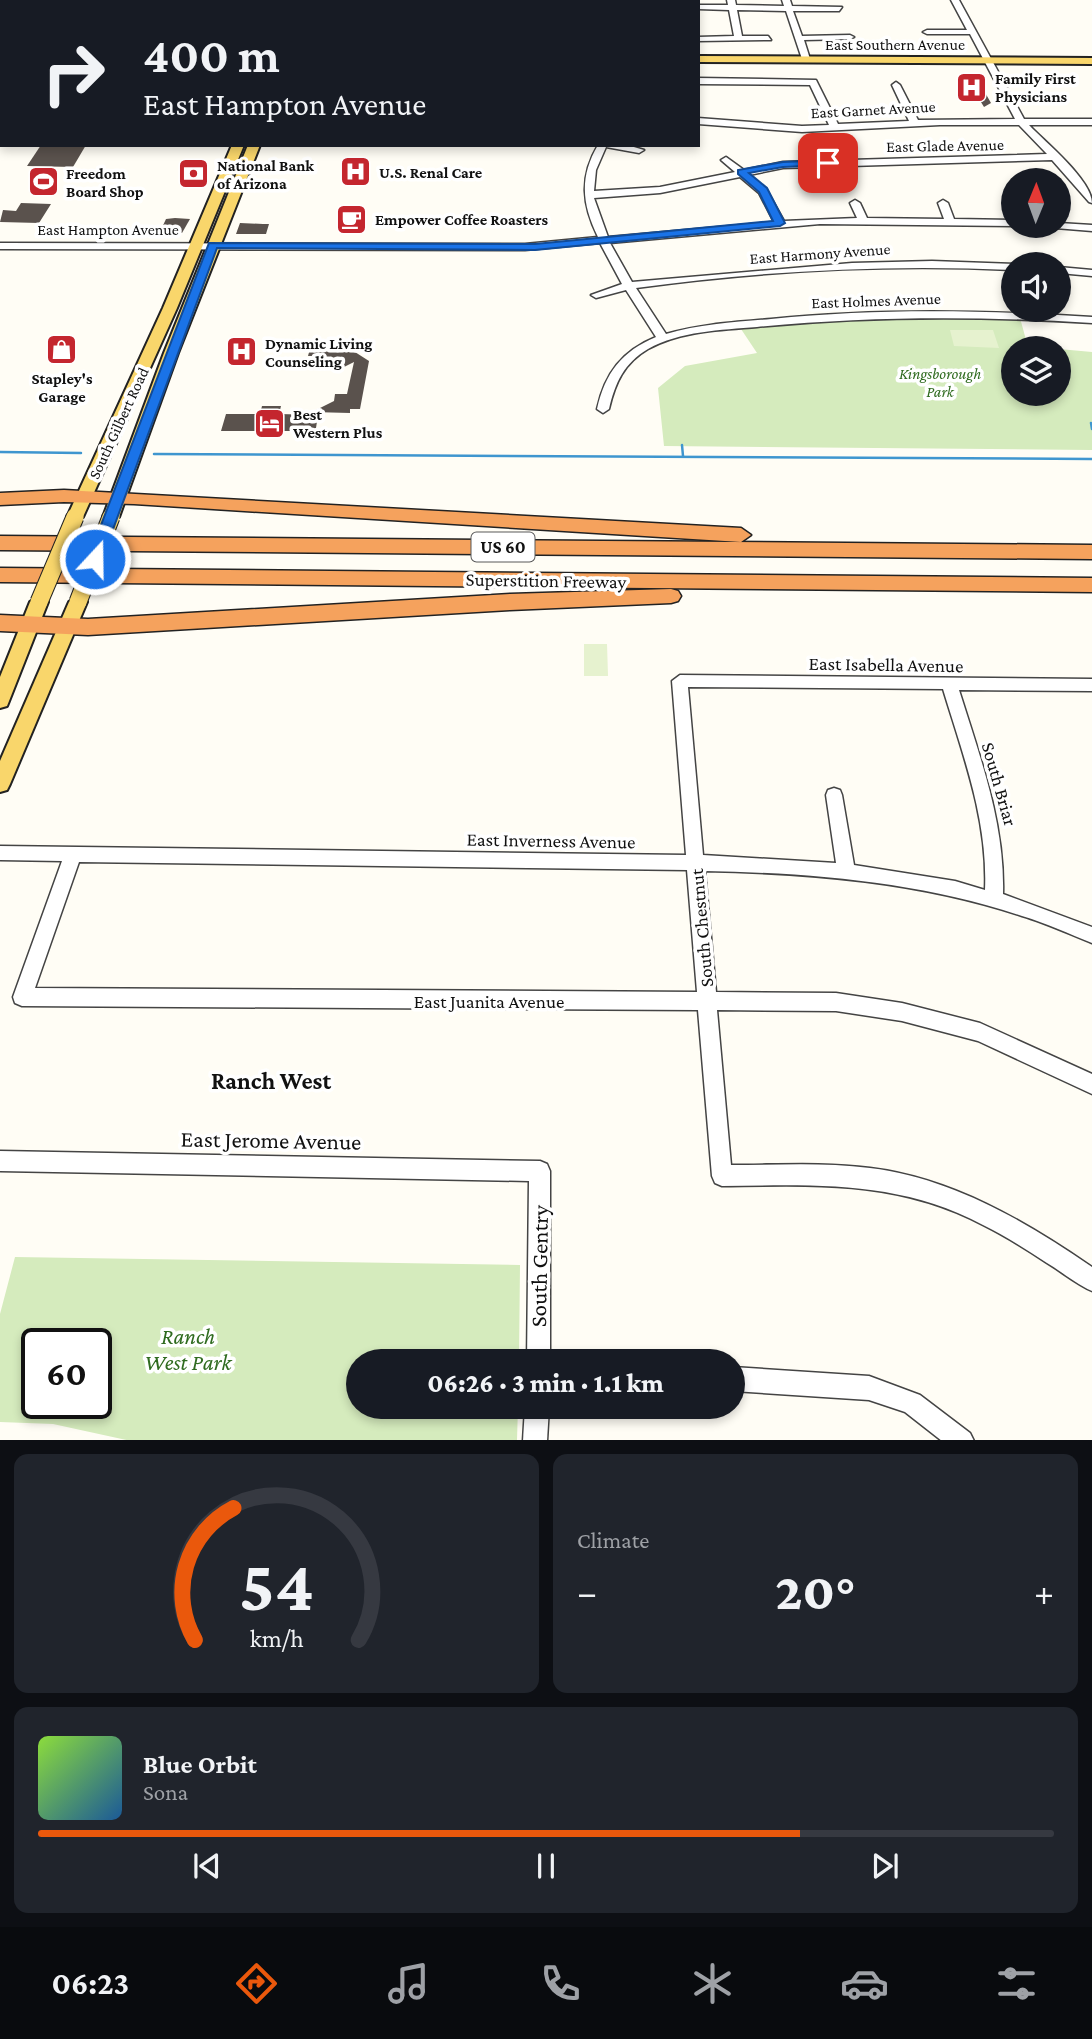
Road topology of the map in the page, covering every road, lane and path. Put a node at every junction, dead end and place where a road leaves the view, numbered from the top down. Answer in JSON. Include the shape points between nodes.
{"nodes":[{"id":1,"x":955,"y":0,"type":"edge"},
{"id":2,"x":732,"y":4,"type":"edge"},
{"id":3,"x":787,"y":4,"type":"edge"},
{"id":4,"x":700,"y":8,"type":"edge"},
{"id":5,"x":839,"y":9,"type":"dead end"},
{"id":6,"x":927,"y":32,"type":"dead end"},
{"id":7,"x":973,"y":32,"type":"junction"},
{"id":8,"x":850,"y":37,"type":"dead end"},
{"id":9,"x":768,"y":38,"type":"dead end"},
{"id":10,"x":799,"y":38,"type":"junction"},
{"id":11,"x":700,"y":39,"type":"edge"},
{"id":12,"x":739,"y":39,"type":"junction"},
{"id":13,"x":700,"y":59,"type":"edge"},
{"id":14,"x":806,"y":60,"type":"junction"},
{"id":15,"x":989,"y":61,"type":"junction"},
{"id":16,"x":1092,"y":61,"type":"edge"},
{"id":17,"x":700,"y":81,"type":"edge"},
{"id":18,"x":896,"y":85,"type":"dead end"},
{"id":19,"x":700,"y":121,"type":"edge"},
{"id":20,"x":1021,"y":122,"type":"junction"},
{"id":21,"x":1092,"y":122,"type":"edge"},
{"id":22,"x":915,"y":123,"type":"junction"},
{"id":23,"x":835,"y":128,"type":"junction"},
{"id":24,"x":237,"y":147,"type":"edge"},
{"id":25,"x":253,"y":147,"type":"edge"},
{"id":26,"x":602,"y":147,"type":"edge"},
{"id":27,"x":621,"y":147,"type":"edge"},
{"id":28,"x":639,"y":150,"type":"dead end"},
{"id":29,"x":1053,"y":157,"type":"junction"},
{"id":30,"x":726,"y":160,"type":"dead end"},
{"id":31,"x":741,"y":172,"type":"junction"},
{"id":32,"x":589,"y":194,"type":"junction"},
{"id":33,"x":1092,"y":200,"type":"edge"},
{"id":34,"x":855,"y":203,"type":"dead end"},
{"id":35,"x":943,"y":203,"type":"dead end"},
{"id":36,"x":863,"y":220,"type":"junction"},
{"id":37,"x":949,"y":220,"type":"junction"},
{"id":38,"x":1001,"y":222,"type":"edge"},
{"id":39,"x":780,"y":223,"type":"junction"},
{"id":40,"x":1071,"y":227,"type":"edge"},
{"id":41,"x":1092,"y":228,"type":"edge"},
{"id":42,"x":607,"y":241,"type":"junction"},
{"id":43,"x":205,"y":245,"type":"junction"},
{"id":44,"x":0,"y":246,"type":"edge"},
{"id":45,"x":1001,"y":267,"type":"edge"},
{"id":46,"x":1071,"y":271,"type":"edge"},
{"id":47,"x":1092,"y":273,"type":"edge"},
{"id":48,"x":629,"y":287,"type":"junction"},
{"id":49,"x":596,"y":295,"type":"dead end"},
{"id":50,"x":1092,"y":320,"type":"edge"},
{"id":51,"x":663,"y":338,"type":"junction"},
{"id":52,"x":604,"y":409,"type":"dead end"},
{"id":53,"x":85,"y":496,"type":"junction"},
{"id":54,"x":119,"y":498,"type":"junction"},
{"id":55,"x":0,"y":499,"type":"edge"},
{"id":56,"x":0,"y":543,"type":"edge"},
{"id":57,"x":1006,"y":551,"type":"junction"},
{"id":58,"x":1092,"y":552,"type":"edge"},
{"id":59,"x":0,"y":575,"type":"edge"},
{"id":60,"x":863,"y":583,"type":"junction"},
{"id":61,"x":1092,"y":584,"type":"edge"},
{"id":62,"x":0,"y":623,"type":"edge"},
{"id":63,"x":30,"y":625,"type":"junction"},
{"id":64,"x":68,"y":627,"type":"junction"},
{"id":65,"x":680,"y":681,"type":"joint"},
{"id":66,"x":949,"y":683,"type":"junction"},
{"id":67,"x":1092,"y":685,"type":"edge"},
{"id":68,"x":0,"y":701,"type":"edge"},
{"id":69,"x":0,"y":783,"type":"edge"},
{"id":70,"x":834,"y":795,"type":"dead end"},
{"id":71,"x":0,"y":853,"type":"edge"},
{"id":72,"x":73,"y":854,"type":"junction"},
{"id":73,"x":696,"y":863,"type":"junction"},
{"id":74,"x":846,"y":869,"type":"junction"},
{"id":75,"x":994,"y":898,"type":"junction"},
{"id":76,"x":1092,"y":935,"type":"edge"},
{"id":77,"x":707,"y":1003,"type":"junction"},
{"id":78,"x":1092,"y":1084,"type":"edge"},
{"id":79,"x":0,"y":1161,"type":"edge"},
{"id":80,"x":540,"y":1171,"type":"joint"},
{"id":81,"x":1092,"y":1280,"type":"edge"},
{"id":82,"x":538,"y":1349,"type":"edge"},
{"id":83,"x":745,"y":1380,"type":"edge"},
{"id":84,"x":536,"y":1419,"type":"edge"},
{"id":85,"x":535,"y":1440,"type":"edge"},
{"id":86,"x":962,"y":1440,"type":"edge"}],
"edges":[{"from":1,"to":7,"type":"street"},
{"from":2,"to":3,"type":"street"},
{"from":2,"to":4,"type":"street"},
{"from":2,"to":12,"type":"street"},
{"from":3,"to":5,"type":"street"},
{"from":3,"to":10,"type":"street"},
{"from":6,"to":7,"type":"street"},
{"from":7,"to":15,"type":"street"},
{"from":8,"to":10,"type":"street"},
{"from":9,"to":12,"type":"street"},
{"from":10,"to":14,"type":"street"},
{"from":11,"to":12,"type":"street"},
{"from":13,"to":14,"type":"main road","name":"East Southern Avenue"},
{"from":14,"to":15,"type":"main road","name":"East Southern Avenue"},
{"from":15,"to":16,"type":"main road","name":"East Southern Avenue"},
{"from":15,"to":20,"type":"street"},
{"from":17,"to":23,"type":"street","via":[[813,82]]},
{"from":18,"to":22,"type":"street"},
{"from":19,"to":23,"type":"street","name":"East Garnet Avenue"},
{"from":20,"to":21,"type":"street","name":"East Garnet Avenue"},
{"from":20,"to":22,"type":"street","name":"East Garnet Avenue"},
{"from":20,"to":29,"type":"street"},
{"from":22,"to":23,"type":"street","name":"East Garnet Avenue"},
{"from":24,"to":43,"type":"main road","name":"South Gilbert Road"},
{"from":25,"to":43,"type":"main road","name":"South Gilbert Road"},
{"from":26,"to":32,"type":"street","via":[[594,159]]},
{"from":27,"to":28,"type":"street"},
{"from":29,"to":31,"type":"street","name":"East Glade Avenue","via":[[783,164]]},
{"from":29,"to":33,"type":"street"},
{"from":30,"to":31,"type":"street"},
{"from":31,"to":32,"type":"street","name":"East Glade Avenue","via":[[660,190]]},
{"from":31,"to":39,"type":"street","via":[[763,191]]},
{"from":32,"to":42,"type":"street"},
{"from":34,"to":36,"type":"street"},
{"from":35,"to":37,"type":"street"},
{"from":36,"to":37,"type":"street","name":"East Hampton Avenue"},
{"from":36,"to":39,"type":"street","name":"East Hampton Avenue"},
{"from":37,"to":38,"type":"street","name":"East Hampton Avenue"},
{"from":39,"to":42,"type":"street","name":"East Hampton Avenue"},
{"from":40,"to":41,"type":"street"},
{"from":42,"to":43,"type":"street","name":"East Hampton Avenue","via":[[525,247]]},
{"from":42,"to":48,"type":"street"},
{"from":43,"to":44,"type":"street","name":"East Hampton Avenue"},
{"from":43,"to":53,"type":"main road","name":"South Gilbert Road"},
{"from":43,"to":54,"type":"main road","name":"South Gilbert Road"},
{"from":45,"to":48,"type":"street","name":"East Harmony Avenue","via":[[796,268]]},
{"from":46,"to":47,"type":"street"},
{"from":48,"to":49,"type":"street","name":"East Harmony Avenue"},
{"from":48,"to":51,"type":"street"},
{"from":50,"to":51,"type":"street","name":"East Holmes Avenue","via":[[885,313],[771,322]]},
{"from":51,"to":52,"type":"street","name":"East Holmes Avenue","via":[[633,353],[614,373]]},
{"from":53,"to":54,"type":"highway"},
{"from":53,"to":55,"type":"highway"},
{"from":53,"to":63,"type":"main road","name":"South Gilbert Road","bridge":true},
{"from":54,"to":57,"type":"highway"},
{"from":54,"to":64,"type":"main road","name":"South Gilbert Road","bridge":true},
{"from":56,"to":57,"type":"highway","name":"Superstition Freeway","number":"US 60"},
{"from":57,"to":58,"type":"highway","name":"Superstition Freeway","number":"US 60"},
{"from":59,"to":60,"type":"highway","name":"Superstition Freeway","number":"US 60"},
{"from":60,"to":61,"type":"highway","name":"Superstition Freeway","number":"US 60"},
{"from":60,"to":64,"type":"highway","via":[[796,594],[599,598]]},
{"from":62,"to":63,"type":"highway"},
{"from":63,"to":64,"type":"highway"},
{"from":63,"to":68,"type":"main road","name":"South Gilbert Road"},
{"from":64,"to":69,"type":"main road","name":"South Gilbert Road"},
{"from":65,"to":66,"type":"street","name":"East Isabella Avenue"},
{"from":65,"to":73,"type":"street","name":"South Chestnut"},
{"from":66,"to":67,"type":"street","name":"East Isabella Avenue"},
{"from":66,"to":75,"type":"street","name":"South Briar","via":[[994,840]]},
{"from":70,"to":74,"type":"street"},
{"from":71,"to":72,"type":"street","name":"East Inverness Avenue"},
{"from":72,"to":73,"type":"street","name":"East Inverness Avenue"},
{"from":72,"to":77,"type":"street","name":"East Juanita Avenue","via":[[22,997]]},
{"from":73,"to":74,"type":"street","name":"East Inverness Avenue"},
{"from":73,"to":77,"type":"street","name":"South Chestnut"},
{"from":74,"to":75,"type":"street","name":"East Inverness Avenue"},
{"from":75,"to":76,"type":"street","name":"East Inverness Avenue"},
{"from":77,"to":78,"type":"street","name":"East Juanita Avenue","via":[[836,1002],[902,1012],[980,1032]]},
{"from":77,"to":81,"type":"street","name":"South Chestnut","via":[[722,1176],[847,1177],[917,1187],[987,1214]]},
{"from":79,"to":80,"type":"street","name":"East Jerome Avenue"},
{"from":80,"to":82,"type":"street","name":"South Gentry"},
{"from":83,"to":86,"type":"street","via":[[869,1388],[912,1403]]},
{"from":84,"to":85,"type":"street"}]}
